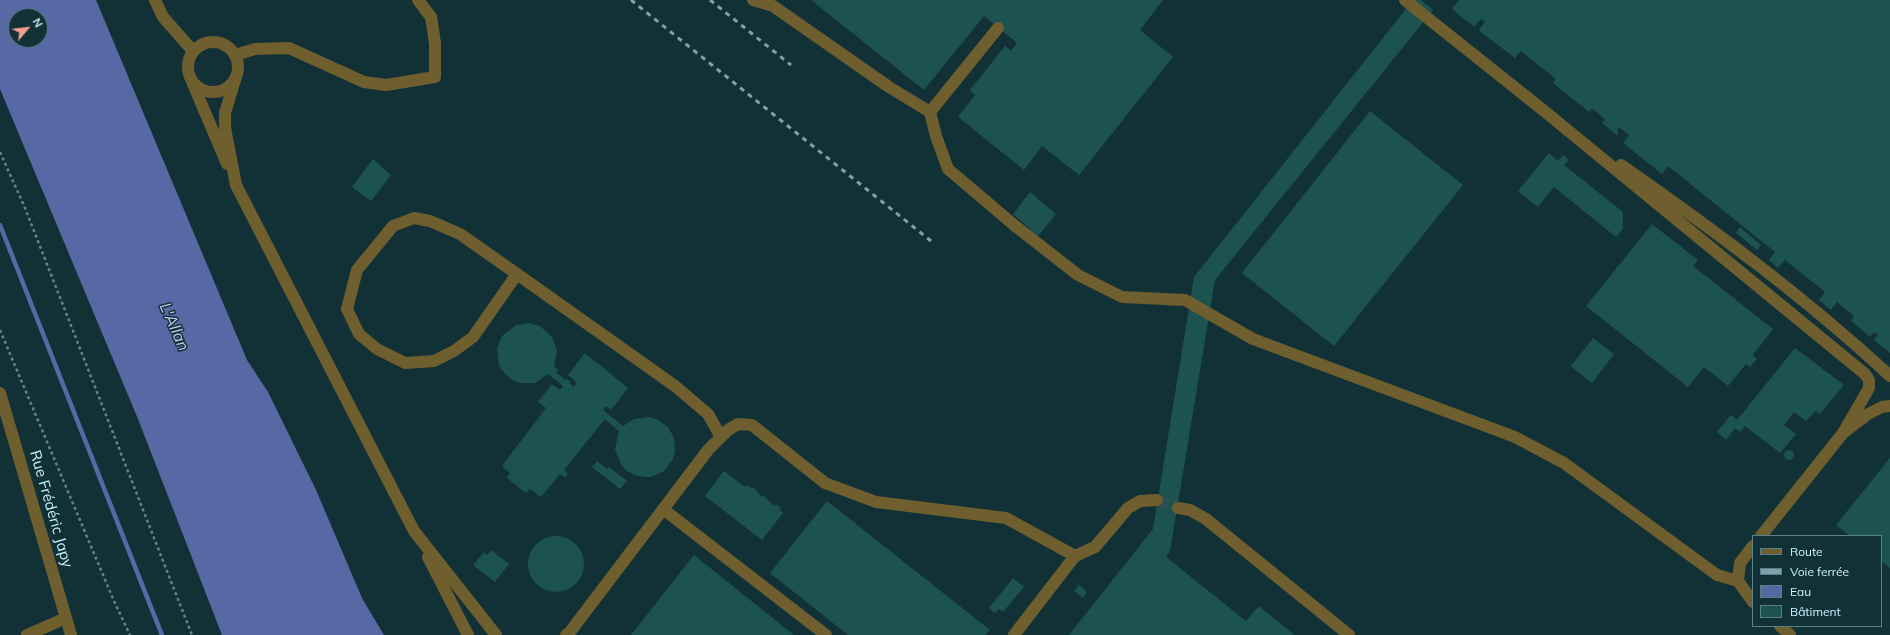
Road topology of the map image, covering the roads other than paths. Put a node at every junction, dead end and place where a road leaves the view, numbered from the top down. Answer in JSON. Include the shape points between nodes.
{"nodes":[{"id":1,"x":155,"y":0,"type":"edge"},
{"id":2,"x":418,"y":0,"type":"edge"},
{"id":3,"x":752,"y":0,"type":"edge"},
{"id":4,"x":1405,"y":0,"type":"edge"},
{"id":5,"x":998,"y":28,"type":"dead end"},
{"id":6,"x":193,"y":51,"type":"junction"},
{"id":7,"x":235,"y":55,"type":"junction"},
{"id":8,"x":235,"y":80,"type":"junction"},
{"id":9,"x":192,"y":83,"type":"junction"},
{"id":10,"x":1543,"y":110,"type":"junction"},
{"id":11,"x":930,"y":112,"type":"junction"},
{"id":12,"x":236,"y":185,"type":"junction"},
{"id":13,"x":516,"y":274,"type":"junction"},
{"id":14,"x":1890,"y":376,"type":"edge"},
{"id":15,"x":0,"y":393,"type":"edge"},
{"id":16,"x":1890,"y":406,"type":"edge"},
{"id":17,"x":1843,"y":433,"type":"junction"},
{"id":18,"x":721,"y":437,"type":"junction"},
{"id":19,"x":1156,"y":500,"type":"tunnel mouth"},
{"id":20,"x":1178,"y":508,"type":"tunnel mouth"},
{"id":21,"x":662,"y":509,"type":"junction"},
{"id":22,"x":414,"y":531,"type":"junction"},
{"id":23,"x":1762,"y":535,"type":"edge"},
{"id":24,"x":1752,"y":547,"type":"edge"},
{"id":25,"x":1075,"y":556,"type":"junction"},
{"id":26,"x":1738,"y":581,"type":"junction"},
{"id":27,"x":1752,"y":601,"type":"edge"},
{"id":28,"x":66,"y":618,"type":"junction"},
{"id":29,"x":1781,"y":627,"type":"edge"},
{"id":30,"x":568,"y":634,"type":"edge"},
{"id":31,"x":27,"y":635,"type":"edge"},
{"id":32,"x":71,"y":635,"type":"edge"},
{"id":33,"x":468,"y":635,"type":"edge"},
{"id":34,"x":496,"y":635,"type":"edge"},
{"id":35,"x":826,"y":635,"type":"edge"},
{"id":36,"x":1014,"y":635,"type":"edge"},
{"id":37,"x":1349,"y":635,"type":"edge"},
{"id":38,"x":1790,"y":635,"type":"edge"}],
"edges":[{"from":1,"to":6,"type":"street","via":[[163,17]]},
{"from":2,"to":7,"type":"street","via":[[431,17],[435,43],[435,77],[386,85],[364,82],[289,48],[255,50]]},
{"from":3,"to":11,"type":"street","via":[[773,6],[889,87]]},
{"from":4,"to":10,"type":"street"},
{"from":5,"to":11,"type":"street"},
{"from":6,"to":7,"type":"street","via":[[203,44],[215,42],[230,49]]},
{"from":6,"to":9,"type":"street","via":[[187,67]]},
{"from":7,"to":8,"type":"street","via":[[238,72]]},
{"from":8,"to":9,"type":"street","via":[[230,86],[214,93],[206,92]]},
{"from":8,"to":12,"type":"street","via":[[225,113],[225,128]]},
{"from":9,"to":12,"type":"street"},
{"from":10,"to":14,"type":"street","via":[[1715,231],[1849,338]]},
{"from":10,"to":17,"type":"street","via":[[1865,374],[1869,380],[1869,388]]},
{"from":11,"to":26,"type":"street","via":[[948,169],[1078,275],[1122,297],[1185,300],[1253,339],[1515,437],[1564,463],[1717,575]]},
{"from":12,"to":22,"type":"street"},
{"from":13,"to":13,"type":"street","via":[[460,234],[414,218],[393,226],[357,270],[347,309],[359,334],[377,349],[405,363],[434,361],[473,337]]},
{"from":13,"to":18,"type":"street","via":[[675,386],[708,414]]},
{"from":15,"to":28,"type":"street","name":"Rue Frédéric Japy"},
{"from":16,"to":17,"type":"street","via":[[1868,414]]},
{"from":17,"to":23,"type":"street"},
{"from":18,"to":21,"type":"street"},
{"from":18,"to":25,"type":"street","via":[[738,424],[752,425],[825,483],[876,502],[1006,518]]},
{"from":19,"to":25,"type":"street","via":[[1140,501],[1128,508],[1095,547]]},
{"from":20,"to":37,"type":"street","via":[[1190,510],[1206,519]]},
{"from":21,"to":30,"type":"street"},
{"from":21,"to":35,"type":"street"},
{"from":22,"to":33,"type":"street"},
{"from":22,"to":34,"type":"street"},
{"from":24,"to":26,"type":"street","via":[[1740,562]]},
{"from":25,"to":36,"type":"street"},
{"from":26,"to":27,"type":"street"},
{"from":28,"to":31,"type":"street"},
{"from":28,"to":32,"type":"street","name":"Rue Frédéric Japy"},
{"from":29,"to":38,"type":"street"}]}
